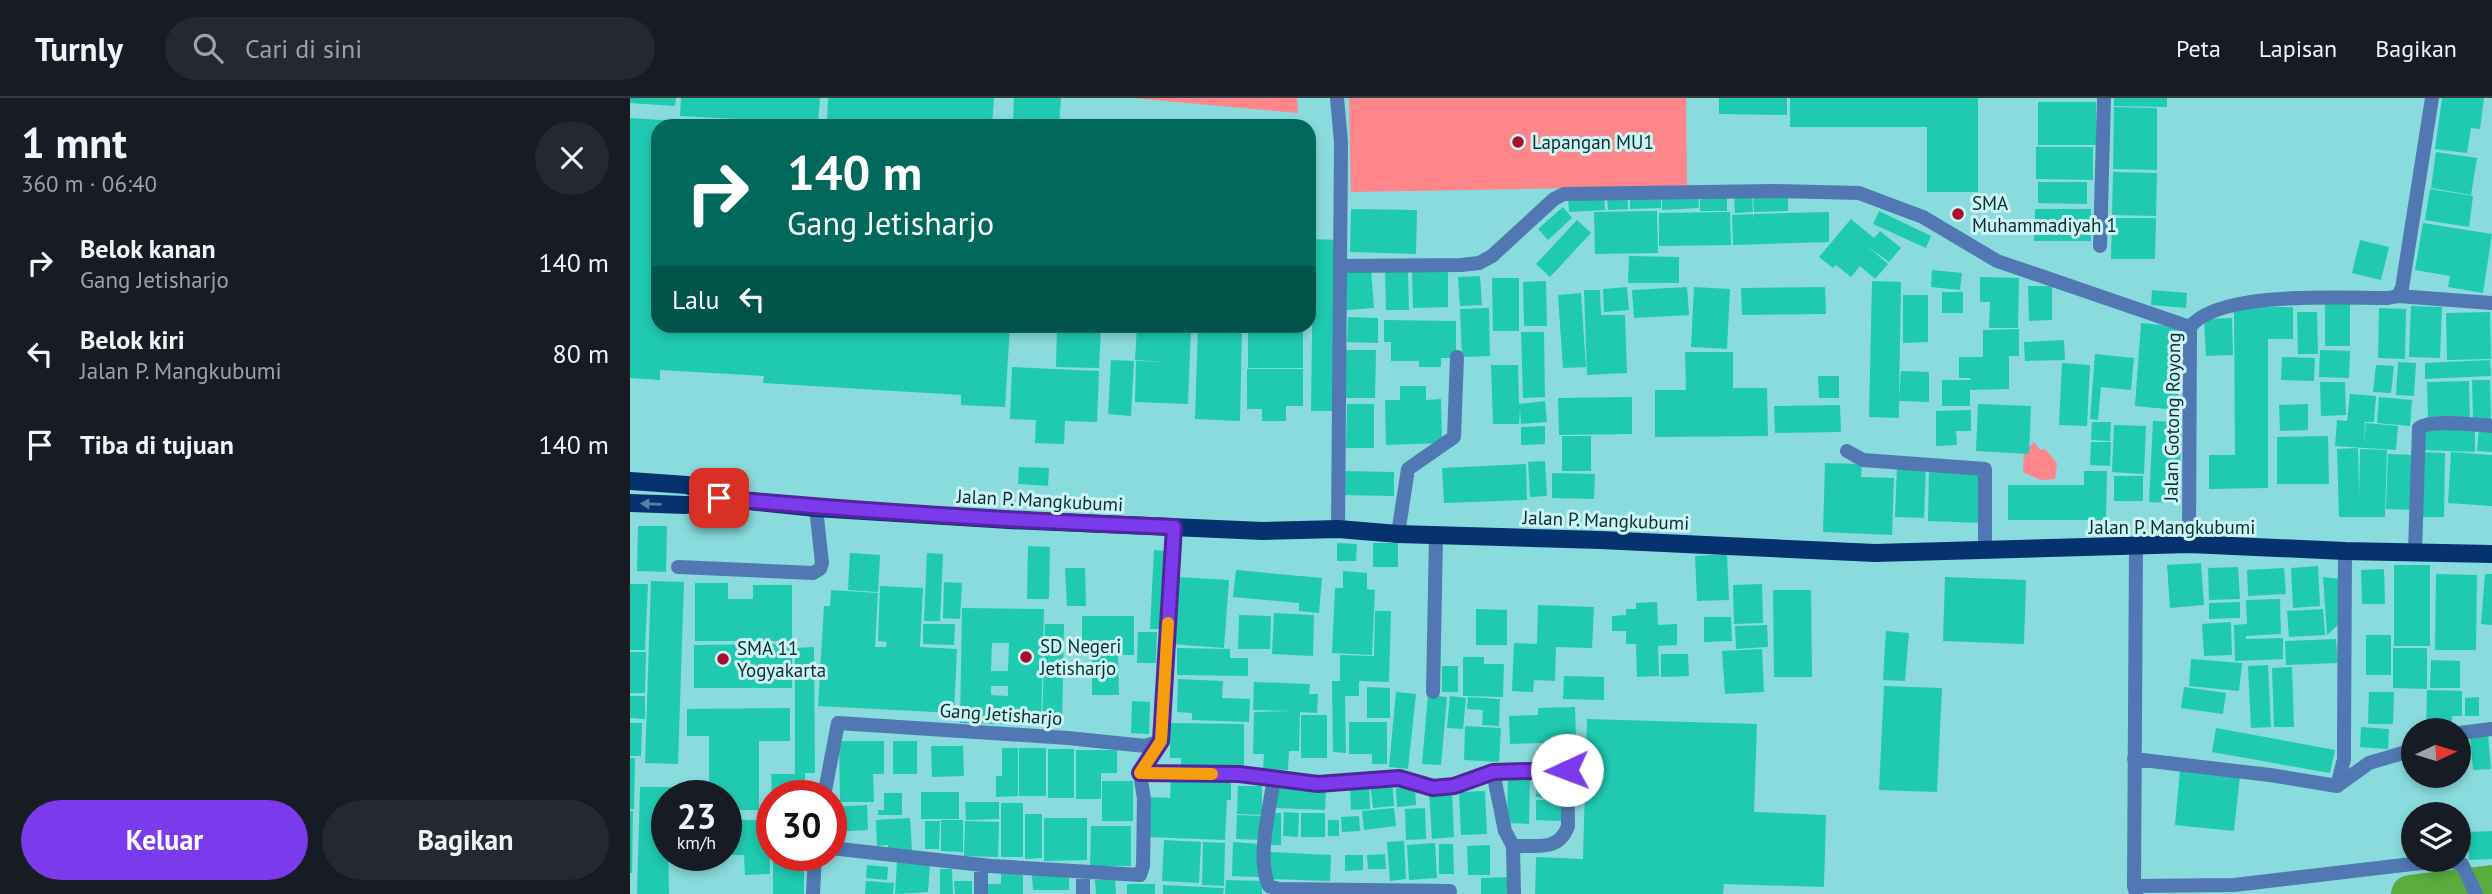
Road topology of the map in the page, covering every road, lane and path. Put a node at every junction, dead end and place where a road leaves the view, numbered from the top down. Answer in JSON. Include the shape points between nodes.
{"nodes":[{"id":1,"x":1337,"y":98,"type":"edge"},
{"id":2,"x":2104,"y":98,"type":"edge"},
{"id":3,"x":2432,"y":98,"type":"edge"},
{"id":4,"x":2100,"y":246,"type":"dead end"},
{"id":5,"x":1340,"y":266,"type":"junction"},
{"id":6,"x":2398,"y":296,"type":"junction"},
{"id":7,"x":2492,"y":303,"type":"edge"},
{"id":8,"x":2190,"y":327,"type":"junction"},
{"id":9,"x":1457,"y":357,"type":"dead end"},
{"id":10,"x":2492,"y":426,"type":"edge"},
{"id":11,"x":1847,"y":451,"type":"dead end"},
{"id":12,"x":630,"y":481,"type":"edge"},
{"id":13,"x":719,"y":498,"type":"junction"},
{"id":14,"x":630,"y":503,"type":"edge"},
{"id":15,"x":816,"y":508,"type":"junction"},
{"id":16,"x":1174,"y":527,"type":"junction"},
{"id":17,"x":1338,"y":528,"type":"junction"},
{"id":18,"x":1398,"y":534,"type":"junction"},
{"id":19,"x":1436,"y":536,"type":"junction"},
{"id":20,"x":2189,"y":544,"type":"junction"},
{"id":21,"x":2136,"y":546,"type":"junction"},
{"id":22,"x":1985,"y":550,"type":"junction"},
{"id":23,"x":2345,"y":551,"type":"junction"},
{"id":24,"x":2415,"y":551,"type":"junction"},
{"id":25,"x":2492,"y":554,"type":"edge"},
{"id":26,"x":678,"y":567,"type":"dead end"},
{"id":27,"x":1433,"y":692,"type":"dead end"},
{"id":28,"x":2492,"y":729,"type":"edge"},
{"id":29,"x":2471,"y":732,"type":"edge"},
{"id":30,"x":1161,"y":741,"type":"junction"},
{"id":31,"x":1567,"y":747,"type":"dead end"},
{"id":32,"x":2401,"y":754,"type":"edge"},
{"id":33,"x":2134,"y":759,"type":"junction"},
{"id":34,"x":1567,"y":770,"type":"junction"},
{"id":35,"x":1493,"y":772,"type":"junction"},
{"id":36,"x":1140,"y":773,"type":"junction"},
{"id":37,"x":1273,"y":779,"type":"junction"},
{"id":38,"x":827,"y":780,"type":"edge"},
{"id":39,"x":2337,"y":786,"type":"junction"},
{"id":40,"x":1513,"y":846,"type":"junction"},
{"id":41,"x":847,"y":850,"type":"edge"},
{"id":42,"x":982,"y":865,"type":"junction"},
{"id":43,"x":814,"y":871,"type":"edge"},
{"id":44,"x":1083,"y":872,"type":"junction"},
{"id":45,"x":2135,"y":890,"type":"edge"},
{"id":46,"x":1450,"y":891,"type":"dead end"},
{"id":47,"x":813,"y":894,"type":"edge"},
{"id":48,"x":981,"y":894,"type":"edge"},
{"id":49,"x":1083,"y":894,"type":"edge"},
{"id":50,"x":1514,"y":894,"type":"edge"},
{"id":51,"x":2476,"y":894,"type":"edge"}],
"edges":[{"from":1,"to":5,"type":"street"},
{"from":2,"to":4,"type":"street"},
{"from":3,"to":6,"type":"street"},
{"from":5,"to":8,"type":"street","via":[[1479,263],[1564,194],[1859,193],[1923,217],[1997,261]]},
{"from":5,"to":17,"type":"street"},
{"from":6,"to":7,"type":"street","name":"Jalan Gotong Royong"},
{"from":6,"to":8,"type":"street","name":"Jalan Gotong Royong","via":[[2235,304],[2199,318]]},
{"from":8,"to":20,"type":"street","name":"Jalan Gotong Royong"},
{"from":9,"to":18,"type":"street","via":[[1454,437],[1408,469]]},
{"from":10,"to":24,"type":"street","via":[[2424,424],[2419,428]]},
{"from":11,"to":22,"type":"street","via":[[1863,460],[1985,469]]},
{"from":12,"to":13,"type":"main road","name":"Jalan P. Mangkubumi","via":[[687,485]]},
{"from":13,"to":14,"type":"main road","name":"Jalan P. Mangkubumi","one_way":true,"via":[[685,505]]},
{"from":13,"to":15,"type":"main road","name":"Jalan P. Mangkubumi"},
{"from":15,"to":16,"type":"main road","name":"Jalan P. Mangkubumi"},
{"from":15,"to":26,"type":"street","via":[[822,563],[813,573]]},
{"from":16,"to":17,"type":"main road","name":"Jalan P. Mangkubumi"},
{"from":16,"to":30,"type":"street"},
{"from":17,"to":18,"type":"main road","name":"Jalan P. Mangkubumi"},
{"from":18,"to":19,"type":"main road","name":"Jalan P. Mangkubumi"},
{"from":19,"to":22,"type":"main road","name":"Jalan P. Mangkubumi","via":[[1875,553]]},
{"from":19,"to":27,"type":"street"},
{"from":20,"to":21,"type":"main road","name":"Jalan P. Mangkubumi"},
{"from":20,"to":23,"type":"main road","name":"Jalan P. Mangkubumi"},
{"from":21,"to":22,"type":"main road","name":"Jalan P. Mangkubumi"},
{"from":21,"to":33,"type":"street"},
{"from":23,"to":24,"type":"main road","name":"Jalan P. Mangkubumi"},
{"from":23,"to":39,"type":"street","via":[[2344,759]]},
{"from":24,"to":25,"type":"main road","name":"Jalan P. Mangkubumi"},
{"from":28,"to":29,"type":"street"},
{"from":30,"to":36,"type":"street"},
{"from":30,"to":38,"type":"street","name":"Gang Jetisharjo","via":[[1146,746],[838,723]]},
{"from":31,"to":34,"type":"street"},
{"from":32,"to":39,"type":"street","via":[[2369,763]]},
{"from":33,"to":39,"type":"street"},
{"from":33,"to":45,"type":"street"},
{"from":34,"to":35,"type":"street"},
{"from":34,"to":40,"type":"street","via":[[1564,836],[1553,845]]},
{"from":35,"to":37,"type":"street","via":[[1433,788],[1399,778],[1318,784]]},
{"from":35,"to":40,"type":"street","via":[[1505,831]]},
{"from":36,"to":37,"type":"street"},
{"from":36,"to":44,"type":"street","via":[[1144,799],[1140,875]]},
{"from":37,"to":46,"type":"street","via":[[1264,855],[1269,886]]},
{"from":40,"to":50,"type":"street"},
{"from":41,"to":42,"type":"street"},
{"from":42,"to":44,"type":"street"},
{"from":42,"to":48,"type":"street"},
{"from":43,"to":47,"type":"street"},
{"from":44,"to":49,"type":"street"},
{"from":45,"to":51,"type":"street","via":[[2234,885],[2446,860],[2462,864]]}]}
